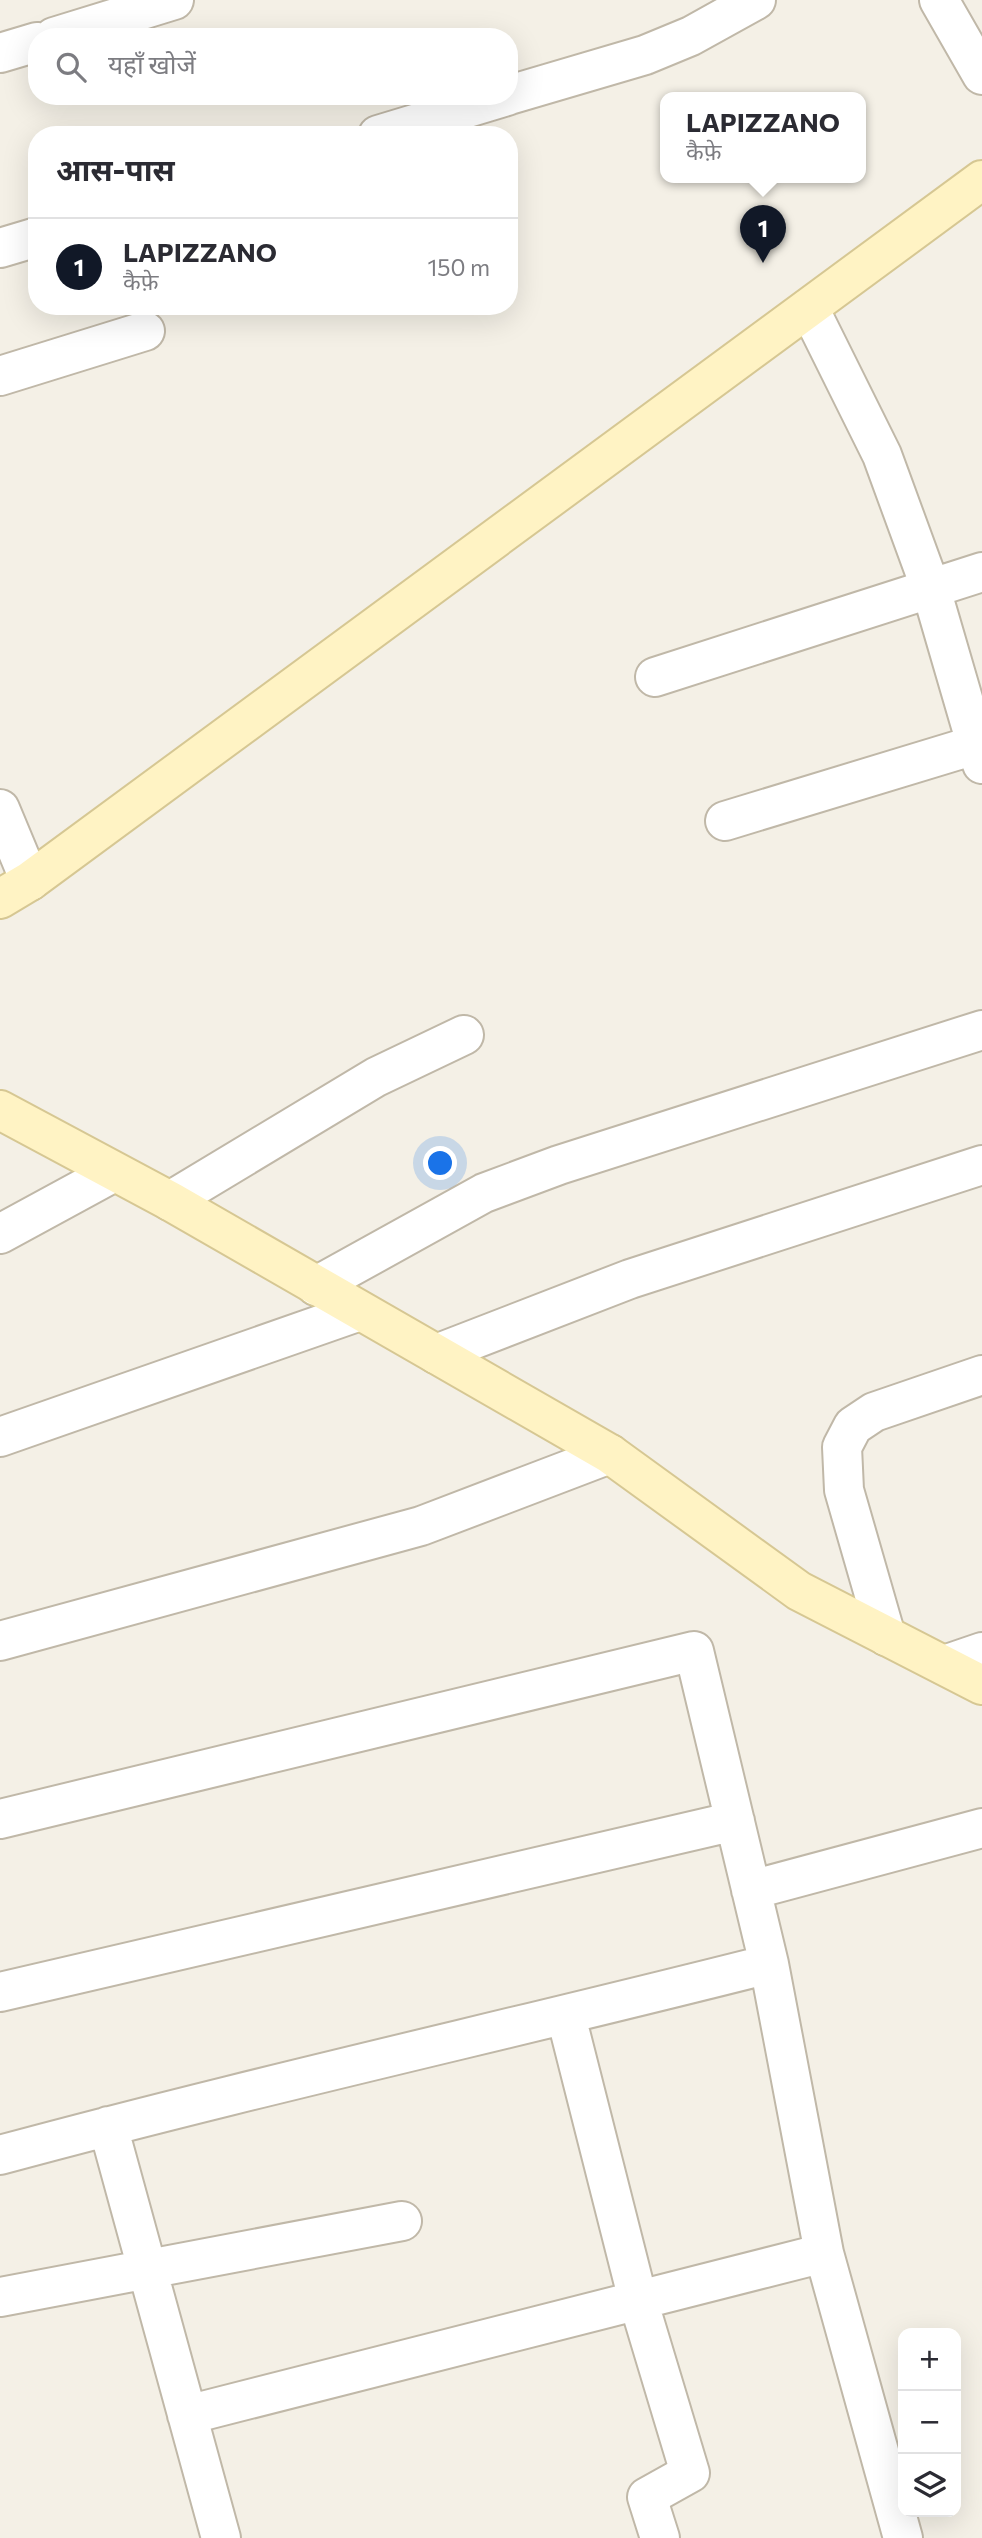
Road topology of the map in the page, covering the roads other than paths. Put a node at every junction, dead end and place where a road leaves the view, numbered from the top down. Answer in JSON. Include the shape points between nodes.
{"nodes":[{"id":1,"x":174,"y":0,"type":"edge"},
{"id":2,"x":756,"y":0,"type":"edge"},
{"id":3,"x":939,"y":0,"type":"edge"},
{"id":4,"x":83,"y":28,"type":"edge"},
{"id":5,"x":28,"y":45,"type":"edge"},
{"id":6,"x":0,"y":54,"type":"edge"},
{"id":7,"x":982,"y":75,"type":"edge"},
{"id":8,"x":518,"y":93,"type":"edge"},
{"id":9,"x":478,"y":105,"type":"edge"},
{"id":10,"x":408,"y":126,"type":"edge"},
{"id":11,"x":982,"y":180,"type":"edge"},
{"id":12,"x":28,"y":240,"type":"edge"},
{"id":13,"x":0,"y":248,"type":"edge"},
{"id":14,"x":809,"y":308,"type":"junction"},
{"id":15,"x":145,"y":331,"type":"dead end"},
{"id":16,"x":0,"y":376,"type":"edge"},
{"id":17,"x":982,"y":572,"type":"edge"},
{"id":18,"x":931,"y":589,"type":"junction"},
{"id":19,"x":655,"y":677,"type":"dead end"},
{"id":20,"x":978,"y":754,"type":"edge"},
{"id":21,"x":0,"y":809,"type":"edge"},
{"id":22,"x":725,"y":821,"type":"dead end"},
{"id":23,"x":15,"y":890,"type":"edge"},
{"id":24,"x":982,"y":1030,"type":"edge"},
{"id":25,"x":464,"y":1035,"type":"dead end"},
{"id":26,"x":0,"y":1110,"type":"edge"},
{"id":27,"x":982,"y":1165,"type":"edge"},
{"id":28,"x":114,"y":1172,"type":"junction"},
{"id":29,"x":170,"y":1201,"type":"junction"},
{"id":30,"x":0,"y":1234,"type":"edge"},
{"id":31,"x":316,"y":1286,"type":"junction"},
{"id":32,"x":360,"y":1311,"type":"junction"},
{"id":33,"x":436,"y":1354,"type":"junction"},
{"id":34,"x":982,"y":1375,"type":"edge"},
{"id":35,"x":0,"y":1437,"type":"edge"},
{"id":36,"x":610,"y":1454,"type":"junction"},
{"id":37,"x":886,"y":1636,"type":"junction"},
{"id":38,"x":0,"y":1641,"type":"edge"},
{"id":39,"x":982,"y":1652,"type":"edge"},
{"id":40,"x":944,"y":1665,"type":"junction"},
{"id":41,"x":982,"y":1685,"type":"edge"},
{"id":42,"x":0,"y":1819,"type":"edge"},
{"id":43,"x":735,"y":1821,"type":"junction"},
{"id":44,"x":982,"y":1828,"type":"edge"},
{"id":45,"x":751,"y":1890,"type":"junction"},
{"id":46,"x":769,"y":1964,"type":"junction"},
{"id":47,"x":0,"y":1992,"type":"edge"},
{"id":48,"x":566,"y":2016,"type":"junction"},
{"id":49,"x":108,"y":2126,"type":"junction"},
{"id":50,"x":0,"y":2155,"type":"edge"},
{"id":51,"x":402,"y":2221,"type":"dead end"},
{"id":52,"x":824,"y":2253,"type":"junction"},
{"id":53,"x":147,"y":2271,"type":"junction"},
{"id":54,"x":0,"y":2297,"type":"edge"},
{"id":55,"x":638,"y":2300,"type":"junction"},
{"id":56,"x":187,"y":2415,"type":"junction"},
{"id":57,"x":221,"y":2538,"type":"edge"},
{"id":58,"x":660,"y":2538,"type":"edge"},
{"id":59,"x":904,"y":2538,"type":"edge"}],
"edges":[{"from":1,"to":4,"type":"street"},
{"from":2,"to":8,"type":"street","via":[[645,55]]},
{"from":3,"to":7,"type":"street"},
{"from":5,"to":6,"type":"street"},
{"from":9,"to":10,"type":"street"},
{"from":11,"to":14,"type":"street"},
{"from":12,"to":13,"type":"street"},
{"from":14,"to":18,"type":"street","via":[[882,455]]},
{"from":14,"to":23,"type":"street"},
{"from":15,"to":16,"type":"street"},
{"from":17,"to":18,"type":"street"},
{"from":18,"to":19,"type":"street"},
{"from":18,"to":20,"type":"street"},
{"from":20,"to":22,"type":"street"},
{"from":21,"to":23,"type":"street"},
{"from":24,"to":31,"type":"street","via":[[484,1192]]},
{"from":25,"to":29,"type":"street","via":[[376,1077]]},
{"from":26,"to":28,"type":"street"},
{"from":27,"to":33,"type":"street","via":[[630,1279]]},
{"from":28,"to":29,"type":"street"},
{"from":28,"to":30,"type":"street"},
{"from":29,"to":31,"type":"street"},
{"from":31,"to":32,"type":"street"},
{"from":32,"to":33,"type":"street"},
{"from":32,"to":35,"type":"street"},
{"from":33,"to":36,"type":"street"},
{"from":34,"to":37,"type":"street","via":[[874,1412],[853,1426],[842,1447],[844,1490]]},
{"from":36,"to":37,"type":"street","via":[[799,1591]]},
{"from":36,"to":38,"type":"street","via":[[421,1526]]},
{"from":37,"to":40,"type":"street"},
{"from":39,"to":40,"type":"street"},
{"from":40,"to":41,"type":"street"},
{"from":42,"to":43,"type":"street","via":[[694,1651]]},
{"from":43,"to":45,"type":"street"},
{"from":43,"to":47,"type":"street"},
{"from":44,"to":45,"type":"street"},
{"from":45,"to":46,"type":"street"},
{"from":46,"to":48,"type":"street"},
{"from":46,"to":52,"type":"street"},
{"from":48,"to":49,"type":"street"},
{"from":48,"to":55,"type":"street"},
{"from":49,"to":50,"type":"street"},
{"from":49,"to":53,"type":"street"},
{"from":51,"to":53,"type":"street"},
{"from":52,"to":55,"type":"street"},
{"from":52,"to":59,"type":"street"},
{"from":53,"to":54,"type":"street"},
{"from":53,"to":56,"type":"street"},
{"from":55,"to":56,"type":"street"},
{"from":55,"to":58,"type":"street","via":[[690,2473],[647,2497]]},
{"from":56,"to":57,"type":"street"}]}
